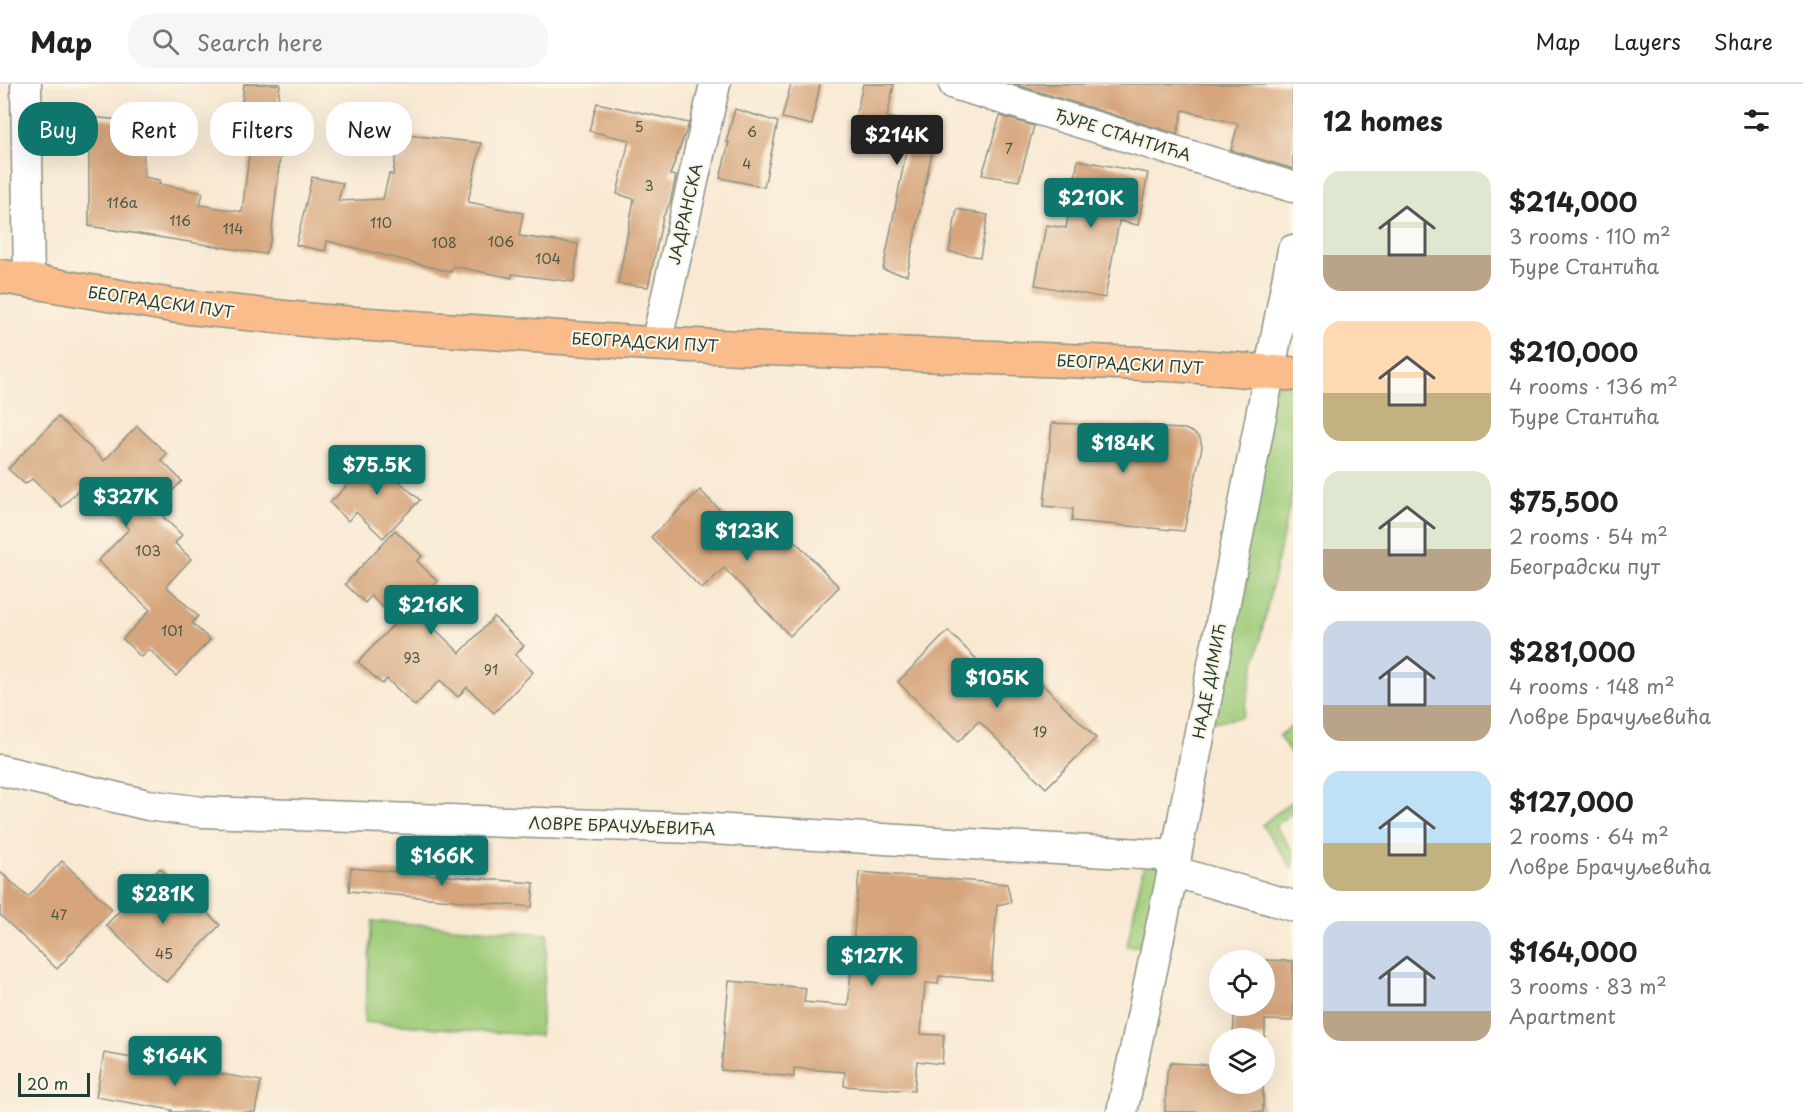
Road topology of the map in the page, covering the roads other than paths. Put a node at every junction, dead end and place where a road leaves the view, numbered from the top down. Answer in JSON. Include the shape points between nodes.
{"nodes":[{"id":1,"x":26,"y":84,"type":"edge"},
{"id":2,"x":715,"y":84,"type":"edge"},
{"id":3,"x":963,"y":85,"type":"edge"},
{"id":4,"x":1293,"y":187,"type":"edge"},
{"id":5,"x":1293,"y":249,"type":"edge"},
{"id":6,"x":14,"y":279,"type":"edge"},
{"id":7,"x":656,"y":344,"type":"junction"},
{"id":8,"x":1282,"y":373,"type":"edge"},
{"id":9,"x":0,"y":770,"type":"edge"},
{"id":10,"x":1174,"y":863,"type":"junction"},
{"id":11,"x":1293,"y":906,"type":"edge"},
{"id":12,"x":1122,"y":1112,"type":"edge"}],
"edges":[{"from":1,"to":6,"type":"street"},
{"from":2,"to":7,"type":"street","name":"ЈАДРАНСКА"},
{"from":3,"to":4,"type":"street","name":"ЂУРЕ СТАНТИЋА"},
{"from":5,"to":8,"type":"street","name":"НАДЕ ДИМИЋ"},
{"from":6,"to":7,"type":"main road","name":"БЕОГРАДСКИ ПУТ","via":[[175,306],[286,318]]},
{"from":7,"to":8,"type":"main road","name":"БЕОГРАДСКИ ПУТ","via":[[1179,365]]},
{"from":8,"to":10,"type":"street","name":"НАДЕ ДИМИЋ"},
{"from":9,"to":10,"type":"street","name":"ЛОВРЕ БРАЧУЉЕВИЋА","via":[[148,805],[202,812],[695,828]]},
{"from":10,"to":11,"type":"street","name":"ЛОВРЕ БРАЧУЉЕВИЋА"},
{"from":10,"to":12,"type":"street","name":"НАДЕ ДИМИЋ"}]}
